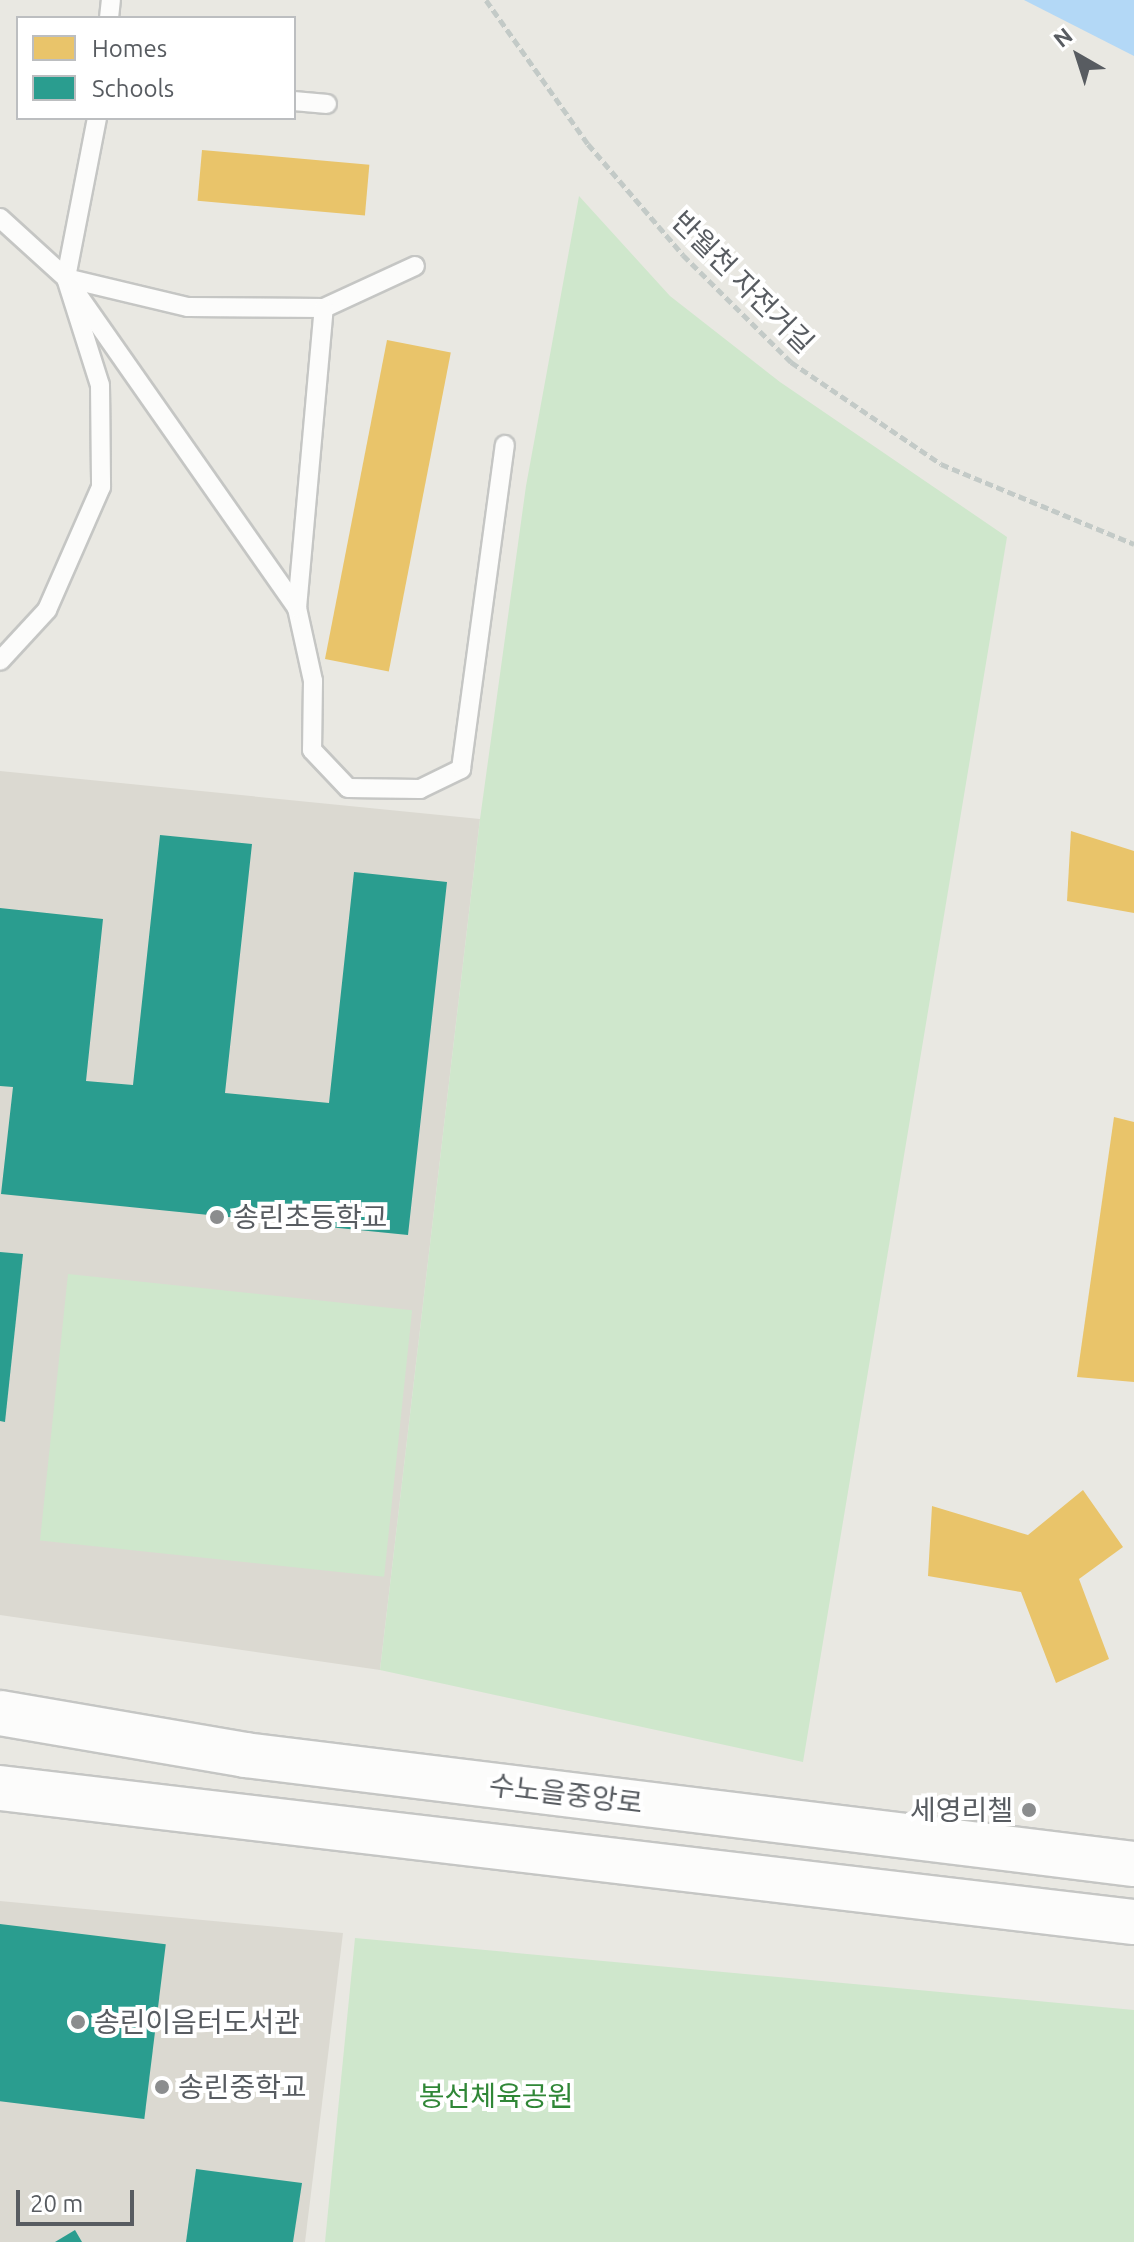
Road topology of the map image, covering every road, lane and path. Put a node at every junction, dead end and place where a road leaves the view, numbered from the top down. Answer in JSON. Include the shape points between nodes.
{"nodes":[{"id":1,"x":486,"y":0,"type":"edge"},
{"id":2,"x":296,"y":101,"type":"edge"},
{"id":3,"x":327,"y":104,"type":"dead end"},
{"id":4,"x":97,"y":120,"type":"edge"},
{"id":5,"x":0,"y":218,"type":"edge"},
{"id":6,"x":415,"y":266,"type":"dead end"},
{"id":7,"x":66,"y":278,"type":"junction"},
{"id":8,"x":324,"y":308,"type":"junction"},
{"id":9,"x":505,"y":445,"type":"dead end"},
{"id":10,"x":1134,"y":544,"type":"edge"},
{"id":11,"x":297,"y":608,"type":"junction"},
{"id":12,"x":0,"y":661,"type":"edge"},
{"id":13,"x":0,"y":1713,"type":"edge"},
{"id":14,"x":0,"y":1788,"type":"edge"},
{"id":15,"x":1134,"y":1864,"type":"edge"},
{"id":16,"x":1134,"y":1922,"type":"edge"}],
"edges":[{"from":1,"to":10,"type":"path","name":"반월천 자전거길","via":[[588,144],[683,255],[791,362],[941,464]]},
{"from":2,"to":3,"type":"lane"},
{"from":4,"to":7,"type":"lane"},
{"from":5,"to":7,"type":"lane"},
{"from":6,"to":8,"type":"lane"},
{"from":7,"to":8,"type":"lane","via":[[188,307]]},
{"from":7,"to":11,"type":"lane"},
{"from":7,"to":12,"type":"lane","via":[[100,385],[101,487],[47,610]]},
{"from":8,"to":11,"type":"lane"},
{"from":9,"to":11,"type":"lane","via":[[461,769],[420,789],[348,788],[312,750],[313,681]]},
{"from":13,"to":15,"type":"main road","name":"수노을중앙로","via":[[245,1755]]},
{"from":14,"to":16,"type":"main road"}]}
